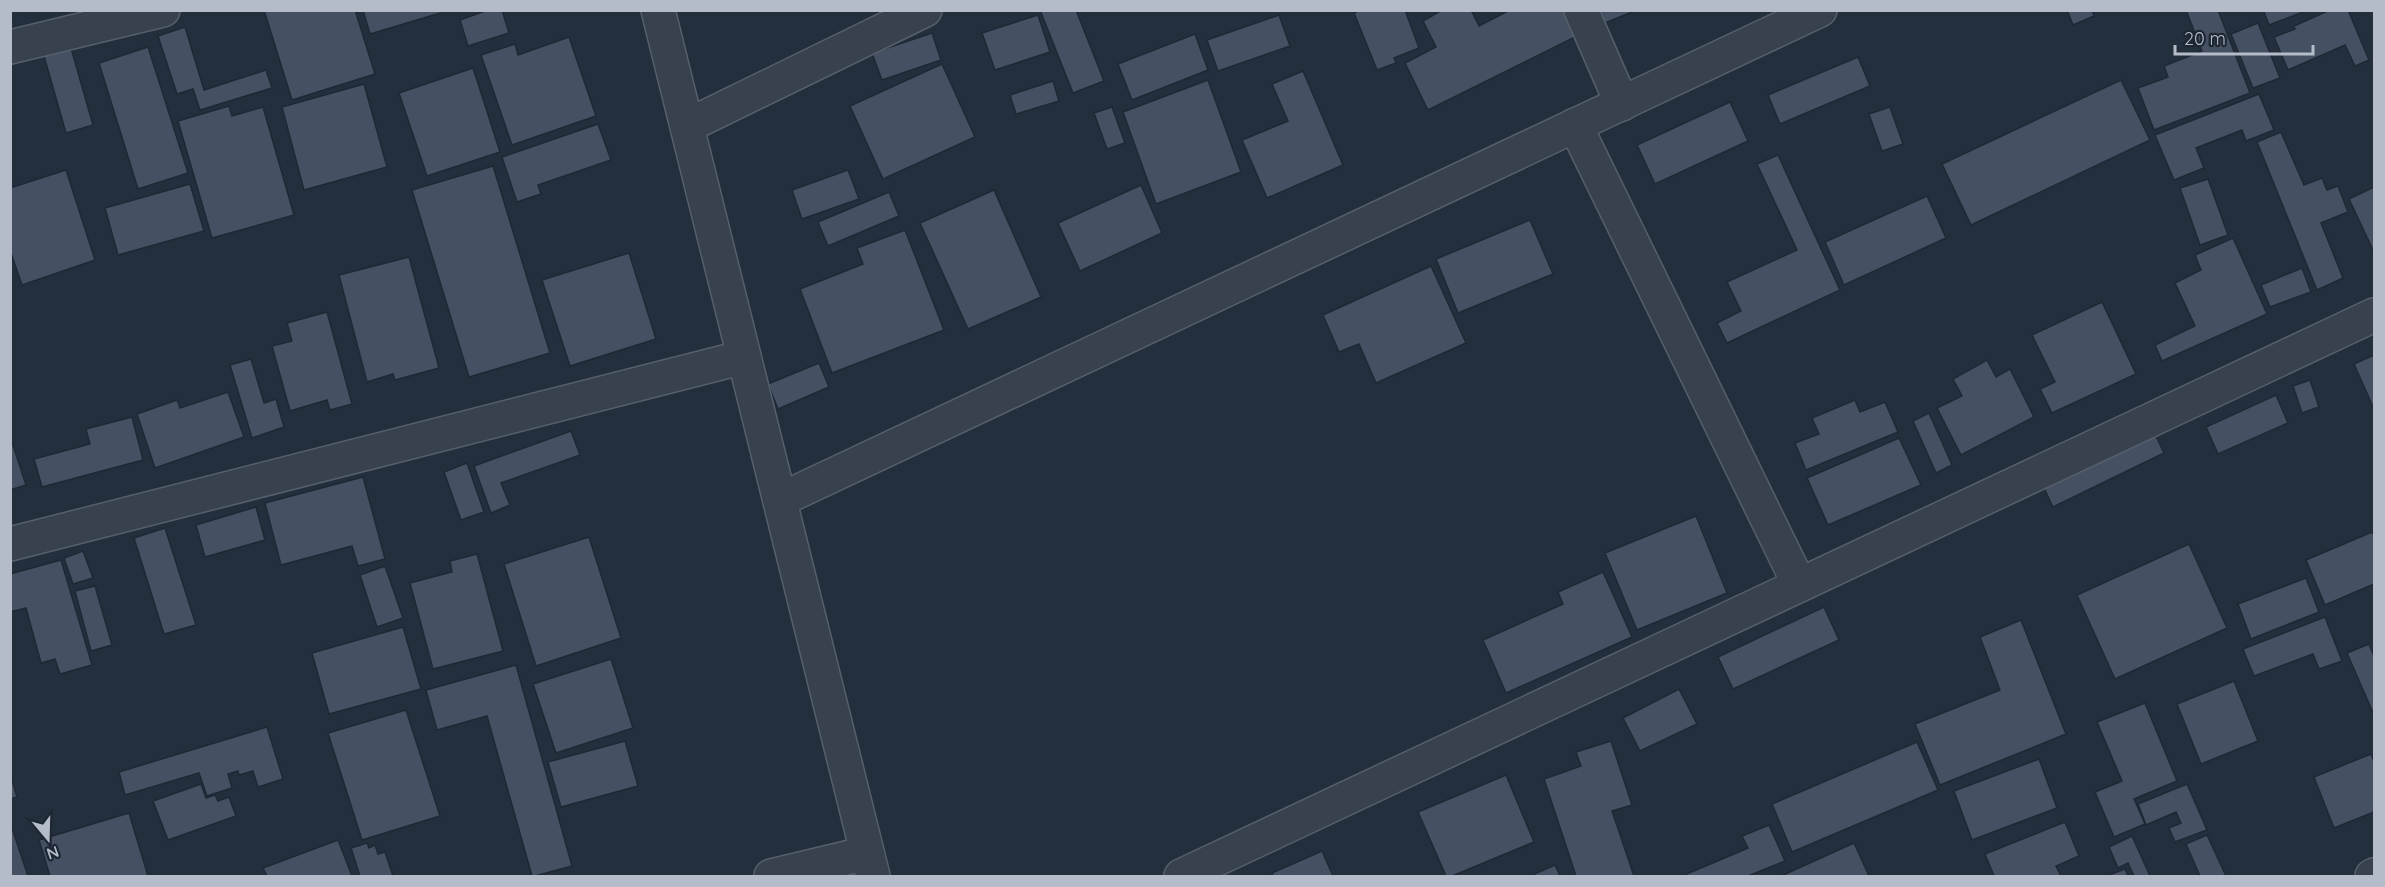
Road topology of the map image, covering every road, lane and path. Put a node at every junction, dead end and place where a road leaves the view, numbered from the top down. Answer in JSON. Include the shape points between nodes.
{"nodes":[{"id":1,"x":163,"y":10,"type":"edge"},
{"id":2,"x":658,"y":10,"type":"edge"},
{"id":3,"x":925,"y":10,"type":"edge"},
{"id":4,"x":1581,"y":10,"type":"edge"},
{"id":5,"x":1820,"y":10,"type":"edge"},
{"id":6,"x":10,"y":47,"type":"edge"},
{"id":7,"x":1622,"y":104,"type":"junction"},
{"id":8,"x":1575,"y":125,"type":"junction"},
{"id":9,"x":687,"y":126,"type":"junction"},
{"id":10,"x":2374,"y":315,"type":"edge"},
{"id":11,"x":744,"y":357,"type":"junction"},
{"id":12,"x":780,"y":500,"type":"junction"},
{"id":13,"x":10,"y":544,"type":"edge"},
{"id":14,"x":1799,"y":584,"type":"junction"},
{"id":15,"x":870,"y":865,"type":"edge"},
{"id":16,"x":771,"y":876,"type":"edge"},
{"id":17,"x":1181,"y":876,"type":"edge"}],
"edges":[{"from":1,"to":6,"type":"street"},
{"from":2,"to":9,"type":"street"},
{"from":3,"to":9,"type":"street"},
{"from":4,"to":7,"type":"street"},
{"from":5,"to":7,"type":"street"},
{"from":7,"to":8,"type":"street"},
{"from":8,"to":12,"type":"street"},
{"from":8,"to":14,"type":"street"},
{"from":9,"to":11,"type":"street"},
{"from":10,"to":14,"type":"street"},
{"from":11,"to":12,"type":"street"},
{"from":11,"to":13,"type":"street"},
{"from":12,"to":15,"type":"street"},
{"from":14,"to":17,"type":"street"},
{"from":15,"to":16,"type":"street"}]}
